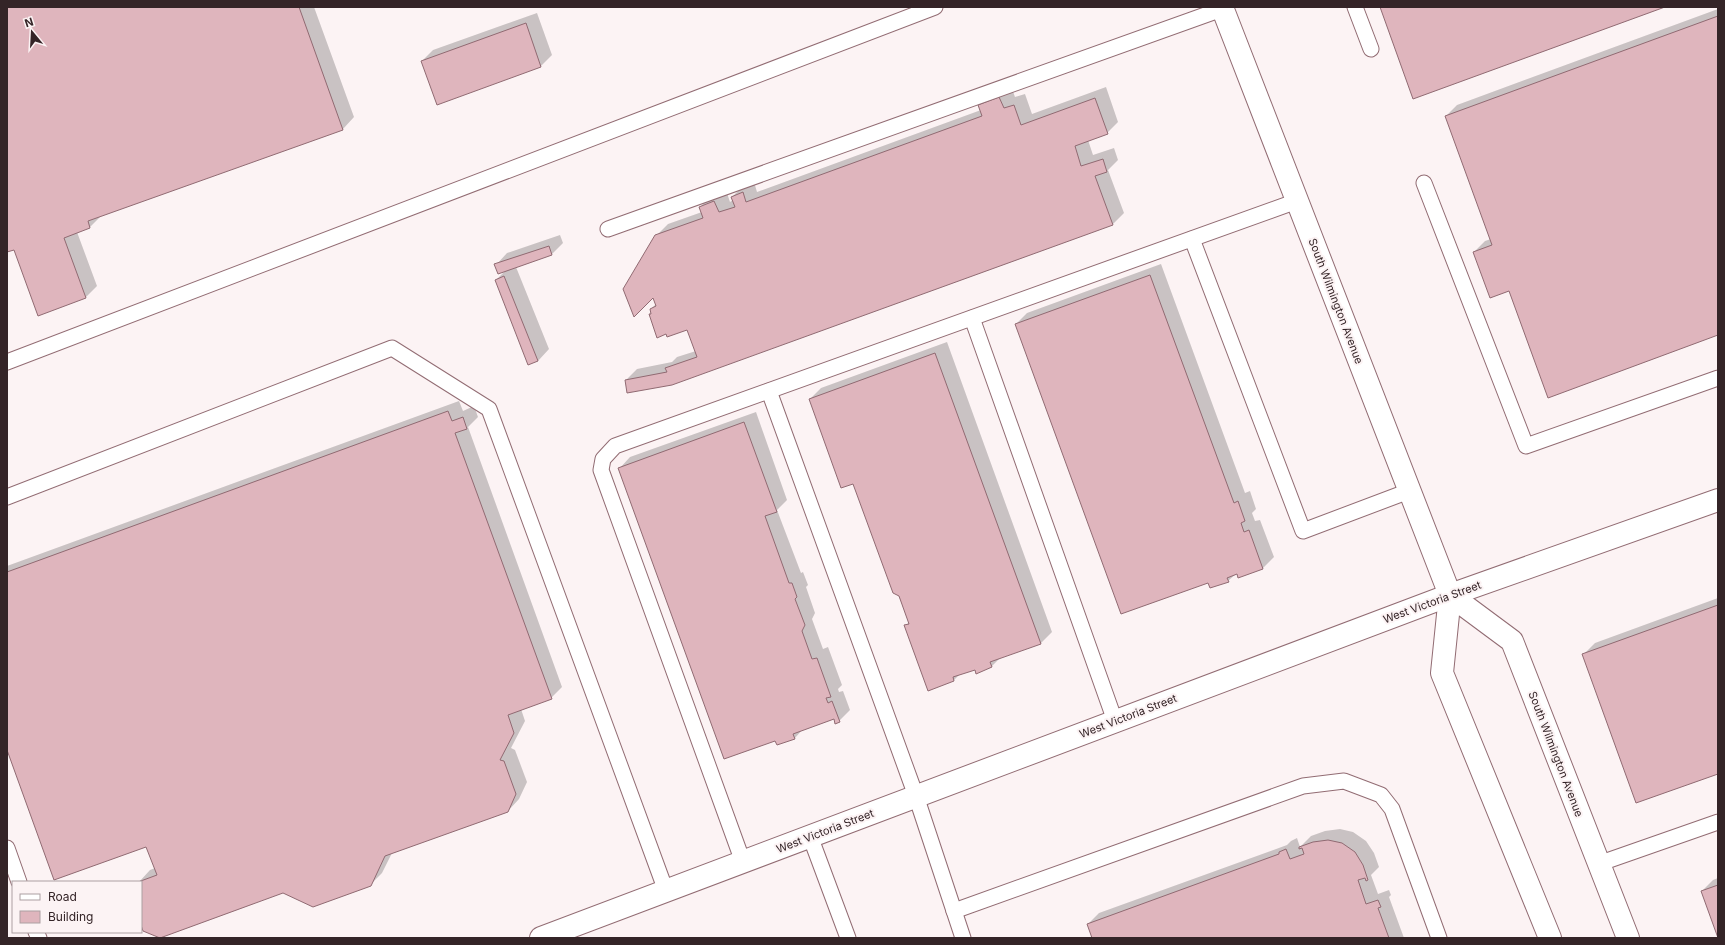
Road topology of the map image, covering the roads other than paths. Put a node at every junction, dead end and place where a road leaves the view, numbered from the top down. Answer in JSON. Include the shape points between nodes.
{"nodes":[{"id":1,"x":935,"y":7,"type":"edge"},
{"id":2,"x":1355,"y":7,"type":"edge"},
{"id":3,"x":1222,"y":8,"type":"edge"},
{"id":4,"x":1371,"y":49,"type":"dead end"},
{"id":5,"x":1424,"y":183,"type":"dead end"},
{"id":6,"x":1297,"y":201,"type":"junction"},
{"id":7,"x":608,"y":229,"type":"dead end"},
{"id":8,"x":1192,"y":239,"type":"junction"},
{"id":9,"x":972,"y":318,"type":"junction"},
{"id":10,"x":7,"y":362,"type":"edge"},
{"id":11,"x":1718,"y":378,"type":"edge"},
{"id":12,"x":769,"y":390,"type":"junction"},
{"id":13,"x":1409,"y":491,"type":"junction"},
{"id":14,"x":7,"y":497,"type":"edge"},
{"id":15,"x":1718,"y":500,"type":"edge"},
{"id":16,"x":1450,"y":595,"type":"junction"},
{"id":17,"x":1115,"y":721,"type":"junction"},
{"id":18,"x":916,"y":796,"type":"junction"},
{"id":19,"x":1718,"y":822,"type":"edge"},
{"id":20,"x":810,"y":836,"type":"junction"},
{"id":21,"x":7,"y":848,"type":"edge"},
{"id":22,"x":743,"y":862,"type":"junction"},
{"id":23,"x":1598,"y":864,"type":"junction"},
{"id":24,"x":19,"y":881,"type":"edge"},
{"id":25,"x":666,"y":891,"type":"junction"},
{"id":26,"x":954,"y":911,"type":"junction"},
{"id":27,"x":541,"y":938,"type":"edge"},
{"id":28,"x":848,"y":938,"type":"edge"},
{"id":29,"x":963,"y":938,"type":"edge"},
{"id":30,"x":1439,"y":938,"type":"edge"},
{"id":31,"x":1550,"y":938,"type":"edge"},
{"id":32,"x":1628,"y":938,"type":"edge"}],
"edges":[{"from":1,"to":10,"type":"lane"},
{"from":2,"to":4,"type":"lane"},
{"from":3,"to":6,"type":"main road","name":"South Wilmington Avenue"},
{"from":3,"to":7,"type":"lane"},
{"from":5,"to":11,"type":"lane","via":[[1526,446]]},
{"from":6,"to":8,"type":"lane"},
{"from":6,"to":13,"type":"main road","name":"South Wilmington Avenue"},
{"from":8,"to":9,"type":"lane"},
{"from":8,"to":13,"type":"lane","via":[[1303,531]]},
{"from":9,"to":12,"type":"lane"},
{"from":9,"to":17,"type":"lane"},
{"from":12,"to":18,"type":"lane"},
{"from":12,"to":22,"type":"lane","via":[[615,446],[603,459],[601,470]]},
{"from":13,"to":16,"type":"main road","name":"South Wilmington Avenue"},
{"from":14,"to":25,"type":"lane","via":[[392,348],[489,409]]},
{"from":15,"to":16,"type":"main road","name":"West Victoria Street"},
{"from":16,"to":17,"type":"main road","name":"West Victoria Street"},
{"from":16,"to":23,"type":"main road","name":"South Wilmington Avenue","via":[[1512,641]]},
{"from":16,"to":31,"type":"main road","name":"South Wilmington Avenue","via":[[1442,673]]},
{"from":17,"to":18,"type":"main road","name":"West Victoria Street"},
{"from":18,"to":20,"type":"main road","name":"West Victoria Street"},
{"from":18,"to":26,"type":"lane"},
{"from":19,"to":23,"type":"lane"},
{"from":20,"to":22,"type":"main road","name":"West Victoria Street"},
{"from":20,"to":28,"type":"lane"},
{"from":21,"to":24,"type":"lane"},
{"from":22,"to":25,"type":"main road","name":"West Victoria Street"},
{"from":23,"to":32,"type":"main road","name":"South Wilmington Avenue"},
{"from":25,"to":27,"type":"main road","name":"West Victoria Street"},
{"from":26,"to":29,"type":"lane"},
{"from":26,"to":30,"type":"lane","via":[[1303,786],[1344,782],[1381,795],[1392,809]]}]}
